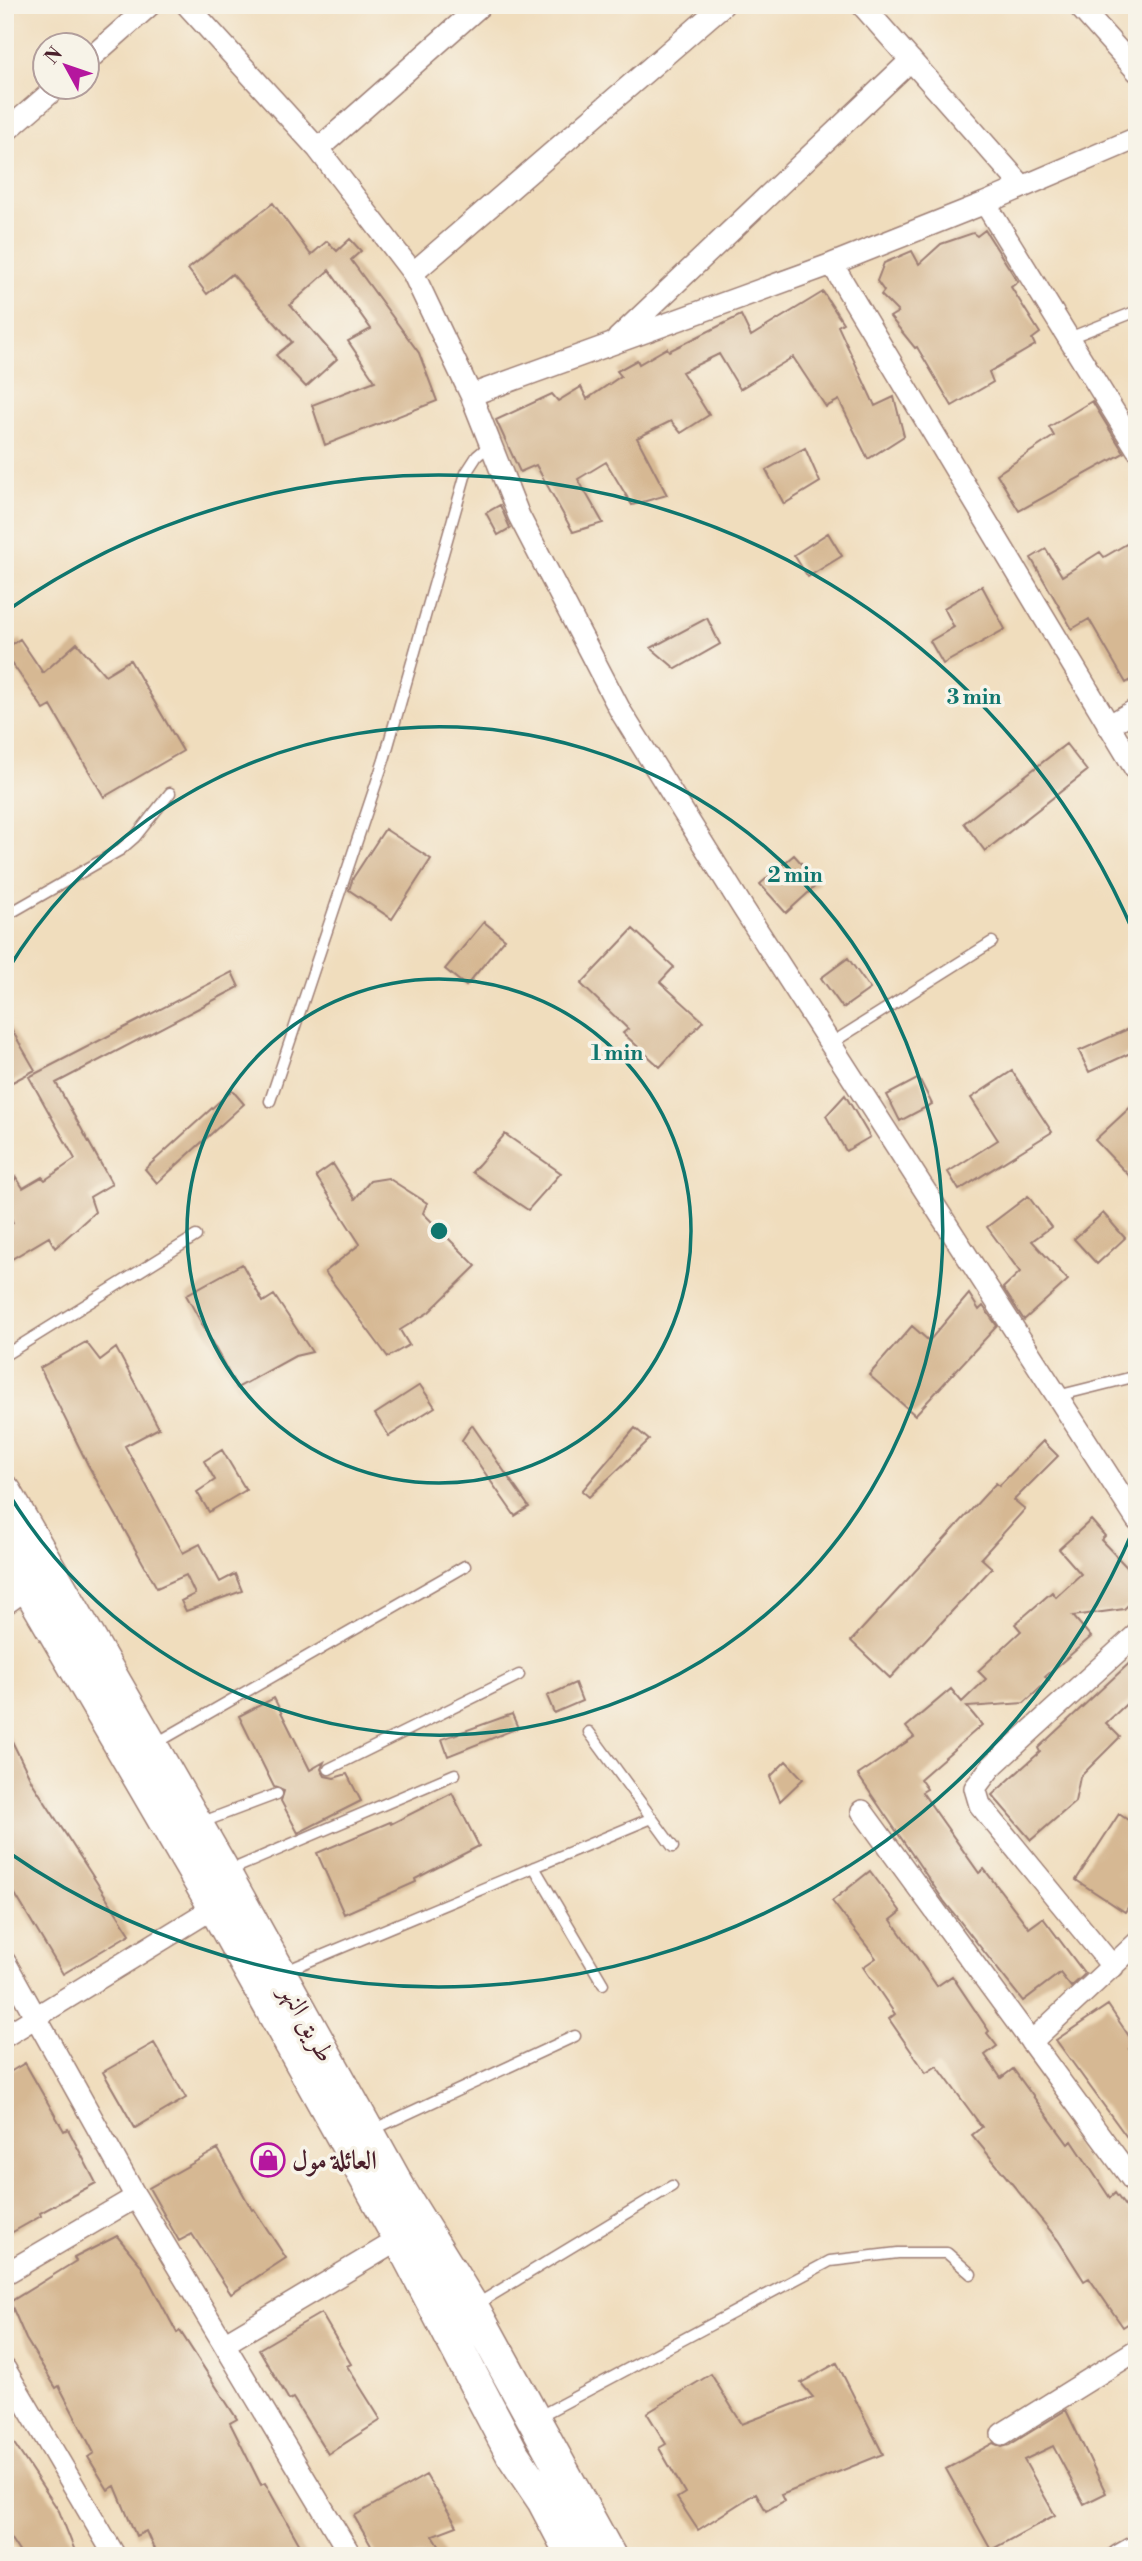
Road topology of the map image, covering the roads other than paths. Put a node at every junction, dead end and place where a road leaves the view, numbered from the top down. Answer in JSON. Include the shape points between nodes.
{"nodes":[{"id":1,"x":150,"y":5,"type":"edge"},
{"id":2,"x":187,"y":5,"type":"edge"},
{"id":3,"x":481,"y":5,"type":"edge"},
{"id":4,"x":723,"y":5,"type":"edge"},
{"id":5,"x":862,"y":5,"type":"edge"},
{"id":6,"x":1078,"y":5,"type":"edge"},
{"id":7,"x":102,"y":48,"type":"edge"},
{"id":8,"x":911,"y":60,"type":"junction"},
{"id":9,"x":1137,"y":71,"type":"edge"},
{"id":10,"x":40,"y":102,"type":"edge"},
{"id":11,"x":5,"y":132,"type":"edge"},
{"id":12,"x":1137,"y":138,"type":"edge"},
{"id":13,"x":318,"y":149,"type":"junction"},
{"id":14,"x":1023,"y":187,"type":"junction"},
{"id":15,"x":985,"y":203,"type":"junction"},
{"id":16,"x":832,"y":264,"type":"junction"},
{"id":17,"x":413,"y":273,"type":"junction"},
{"id":18,"x":1137,"y":311,"type":"edge"},
{"id":19,"x":1069,"y":338,"type":"junction"},
{"id":20,"x":611,"y":344,"type":"junction"},
{"id":21,"x":471,"y":395,"type":"junction"},
{"id":22,"x":490,"y":444,"type":"junction"},
{"id":23,"x":1137,"y":449,"type":"edge"},
{"id":24,"x":1137,"y":709,"type":"edge"},
{"id":25,"x":1108,"y":726,"type":"junction"},
{"id":26,"x":1137,"y":772,"type":"edge"},
{"id":27,"x":170,"y":793,"type":"dead end"},
{"id":28,"x":5,"y":916,"type":"edge"},
{"id":29,"x":992,"y":942,"type":"dead end"},
{"id":30,"x":831,"y":1044,"type":"junction"},
{"id":31,"x":270,"y":1101,"type":"dead end"},
{"id":32,"x":196,"y":1236,"type":"dead end"},
{"id":33,"x":5,"y":1356,"type":"edge"},
{"id":34,"x":1137,"y":1376,"type":"edge"},
{"id":35,"x":1058,"y":1395,"type":"junction"},
{"id":36,"x":5,"y":1492,"type":"edge"},
{"id":37,"x":1137,"y":1520,"type":"edge"},
{"id":38,"x":5,"y":1546,"type":"edge"},
{"id":39,"x":465,"y":1566,"type":"dead end"},
{"id":40,"x":17,"y":1596,"type":"edge"},
{"id":41,"x":1137,"y":1634,"type":"edge"},
{"id":42,"x":519,"y":1675,"type":"dead end"},
{"id":43,"x":589,"y":1732,"type":"dead end"},
{"id":44,"x":150,"y":1746,"type":"junction"},
{"id":45,"x":329,"y":1769,"type":"dead end"},
{"id":46,"x":456,"y":1774,"type":"dead end"},
{"id":47,"x":277,"y":1794,"type":"dead end"},
{"id":48,"x":862,"y":1811,"type":"dead end"},
{"id":49,"x":652,"y":1818,"type":"junction"},
{"id":50,"x":194,"y":1825,"type":"junction"},
{"id":51,"x":673,"y":1847,"type":"dead end"},
{"id":52,"x":534,"y":1867,"type":"junction"},
{"id":53,"x":223,"y":1873,"type":"junction"},
{"id":54,"x":215,"y":1907,"type":"junction"},
{"id":55,"x":1137,"y":1943,"type":"edge"},
{"id":56,"x":5,"y":1962,"type":"edge"},
{"id":57,"x":1113,"y":1967,"type":"junction"},
{"id":58,"x":280,"y":1973,"type":"junction"},
{"id":59,"x":603,"y":1984,"type":"dead end"},
{"id":60,"x":37,"y":2018,"type":"junction"},
{"id":61,"x":5,"y":2036,"type":"edge"},
{"id":62,"x":575,"y":2036,"type":"dead end"},
{"id":63,"x":1031,"y":2042,"type":"junction"},
{"id":64,"x":368,"y":2132,"type":"junction"},
{"id":65,"x":672,"y":2186,"type":"dead end"},
{"id":66,"x":1137,"y":2186,"type":"edge"},
{"id":67,"x":136,"y":2197,"type":"junction"},
{"id":68,"x":400,"y":2239,"type":"junction"},
{"id":69,"x":5,"y":2274,"type":"edge"},
{"id":70,"x":971,"y":2274,"type":"dead end"},
{"id":71,"x":472,"y":2307,"type":"junction"},
{"id":72,"x":224,"y":2344,"type":"junction"},
{"id":73,"x":1137,"y":2350,"type":"edge"},
{"id":74,"x":5,"y":2369,"type":"edge"},
{"id":75,"x":534,"y":2420,"type":"junction"},
{"id":76,"x":502,"y":2434,"type":"junction"},
{"id":77,"x":1002,"y":2434,"type":"dead end"},
{"id":78,"x":1137,"y":2545,"type":"edge"},
{"id":79,"x":115,"y":2556,"type":"edge"},
{"id":80,"x":351,"y":2556,"type":"edge"},
{"id":81,"x":573,"y":2556,"type":"edge"},
{"id":82,"x":609,"y":2556,"type":"edge"},
{"id":83,"x":1118,"y":2556,"type":"edge"}],
"edges":[{"from":1,"to":7,"type":"street"},
{"from":2,"to":13,"type":"street"},
{"from":3,"to":13,"type":"street"},
{"from":4,"to":17,"type":"street"},
{"from":5,"to":8,"type":"street"},
{"from":6,"to":9,"type":"street"},
{"from":8,"to":14,"type":"street"},
{"from":8,"to":20,"type":"street"},
{"from":10,"to":11,"type":"street"},
{"from":12,"to":14,"type":"street"},
{"from":13,"to":17,"type":"street"},
{"from":14,"to":15,"type":"street"},
{"from":15,"to":16,"type":"street"},
{"from":15,"to":19,"type":"street"},
{"from":16,"to":20,"type":"street"},
{"from":16,"to":25,"type":"street"},
{"from":17,"to":21,"type":"street"},
{"from":18,"to":19,"type":"lane"},
{"from":19,"to":23,"type":"street"},
{"from":20,"to":21,"type":"street"},
{"from":21,"to":22,"type":"street"},
{"from":22,"to":30,"type":"street","via":[[519,516],[621,712]]},
{"from":22,"to":31,"type":"lane","via":[[466,473],[384,760]]},
{"from":24,"to":25,"type":"street"},
{"from":25,"to":26,"type":"street"},
{"from":27,"to":28,"type":"lane","via":[[120,850]]},
{"from":29,"to":30,"type":"lane"},
{"from":30,"to":35,"type":"street"},
{"from":32,"to":33,"type":"lane"},
{"from":34,"to":35,"type":"lane"},
{"from":35,"to":37,"type":"street"},
{"from":36,"to":44,"type":"main road","name":"طريق النهر"},
{"from":38,"to":40,"type":"main road","name":"طريق النهر"},
{"from":39,"to":44,"type":"lane"},
{"from":40,"to":54,"type":"main road","name":"طريق النهر"},
{"from":41,"to":57,"type":"street","via":[[990,1767],[975,1788],[980,1805]]},
{"from":42,"to":45,"type":"lane"},
{"from":43,"to":49,"type":"lane"},
{"from":44,"to":50,"type":"main road","name":"طريق النهر"},
{"from":46,"to":53,"type":"lane"},
{"from":47,"to":50,"type":"lane"},
{"from":48,"to":63,"type":"street"},
{"from":49,"to":51,"type":"lane"},
{"from":49,"to":52,"type":"lane"},
{"from":50,"to":53,"type":"main road","name":"طريق النهر"},
{"from":52,"to":58,"type":"lane"},
{"from":52,"to":59,"type":"lane"},
{"from":53,"to":58,"type":"main road","name":"طريق النهر"},
{"from":54,"to":60,"type":"street"},
{"from":54,"to":68,"type":"main road","name":"طريق النهر"},
{"from":55,"to":57,"type":"street"},
{"from":56,"to":60,"type":"street"},
{"from":57,"to":63,"type":"street"},
{"from":58,"to":64,"type":"main road","name":"طريق النهر"},
{"from":60,"to":61,"type":"street"},
{"from":60,"to":67,"type":"street"},
{"from":62,"to":64,"type":"lane"},
{"from":63,"to":66,"type":"street"},
{"from":64,"to":71,"type":"main road","name":"طريق النهر"},
{"from":65,"to":71,"type":"lane"},
{"from":67,"to":69,"type":"street"},
{"from":67,"to":72,"type":"street"},
{"from":68,"to":72,"type":"street"},
{"from":68,"to":76,"type":"main road","name":"طريق النهر"},
{"from":70,"to":75,"type":"lane","via":[[947,2253],[830,2261]]},
{"from":71,"to":75,"type":"main road","name":"طريق النهر"},
{"from":72,"to":80,"type":"street"},
{"from":73,"to":77,"type":"street"},
{"from":74,"to":79,"type":"street"},
{"from":75,"to":76,"type":"main road"},
{"from":75,"to":82,"type":"main road","name":"طريق النهر"},
{"from":76,"to":81,"type":"main road","name":"طريق النهر"},
{"from":78,"to":83,"type":"street"}]}
